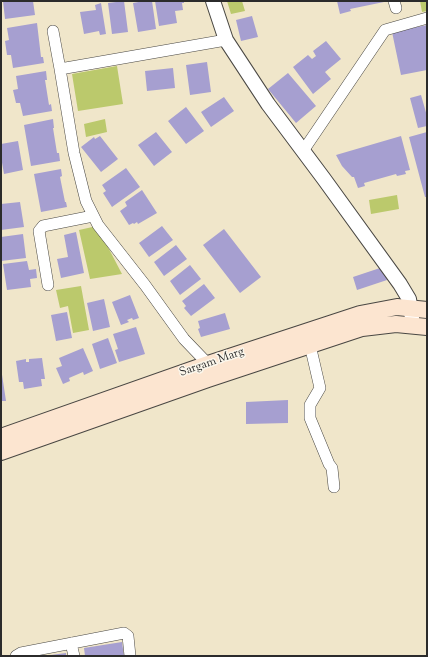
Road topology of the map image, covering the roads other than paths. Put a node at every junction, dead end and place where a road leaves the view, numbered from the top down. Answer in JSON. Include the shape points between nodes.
{"nodes":[{"id":1,"x":213,"y":1,"type":"edge"},
{"id":2,"x":427,"y":18,"type":"edge"},
{"id":3,"x":54,"y":31,"type":"dead end"},
{"id":4,"x":226,"y":40,"type":"junction"},
{"id":5,"x":60,"y":69,"type":"junction"},
{"id":6,"x":303,"y":151,"type":"junction"},
{"id":7,"x":94,"y":216,"type":"junction"},
{"id":8,"x":48,"y":285,"type":"dead end"},
{"id":9,"x":419,"y":309,"type":"edge"},
{"id":10,"x":420,"y":326,"type":"edge"},
{"id":11,"x":310,"y":346,"type":"junction"},
{"id":12,"x":208,"y":364,"type":"junction"},
{"id":13,"x":1,"y":437,"type":"edge"},
{"id":14,"x":1,"y":452,"type":"edge"},
{"id":15,"x":334,"y":487,"type":"dead end"},
{"id":16,"x":71,"y":643,"type":"junction"},
{"id":17,"x":16,"y":656,"type":"edge"},
{"id":18,"x":74,"y":656,"type":"edge"},
{"id":19,"x":130,"y":656,"type":"edge"}],
"edges":[{"from":1,"to":4,"type":"street"},
{"from":2,"to":6,"type":"street","via":[[385,30]]},
{"from":3,"to":5,"type":"street"},
{"from":4,"to":5,"type":"street"},
{"from":4,"to":6,"type":"street"},
{"from":5,"to":7,"type":"street","via":[[74,153],[86,201]]},
{"from":6,"to":9,"type":"street","via":[[409,300]]},
{"from":7,"to":8,"type":"street","via":[[43,226],[40,231]]},
{"from":7,"to":12,"type":"street","via":[[98,225],[184,339]]},
{"from":9,"to":10,"type":"street"},
{"from":9,"to":12,"type":"main road","name":"Sargam Marg","via":[[397,307],[360,314]]},
{"from":10,"to":11,"type":"main road","name":"Sargam Marg","via":[[396,324],[362,328]]},
{"from":11,"to":14,"type":"main road","name":"Sargam Marg"},
{"from":11,"to":15,"type":"street","via":[[320,388],[310,405],[310,418],[332,468]]},
{"from":12,"to":13,"type":"main road","name":"Sargam Marg"},
{"from":16,"to":17,"type":"street"},
{"from":16,"to":18,"type":"street"},
{"from":16,"to":19,"type":"street","via":[[124,633],[128,636]]}]}
